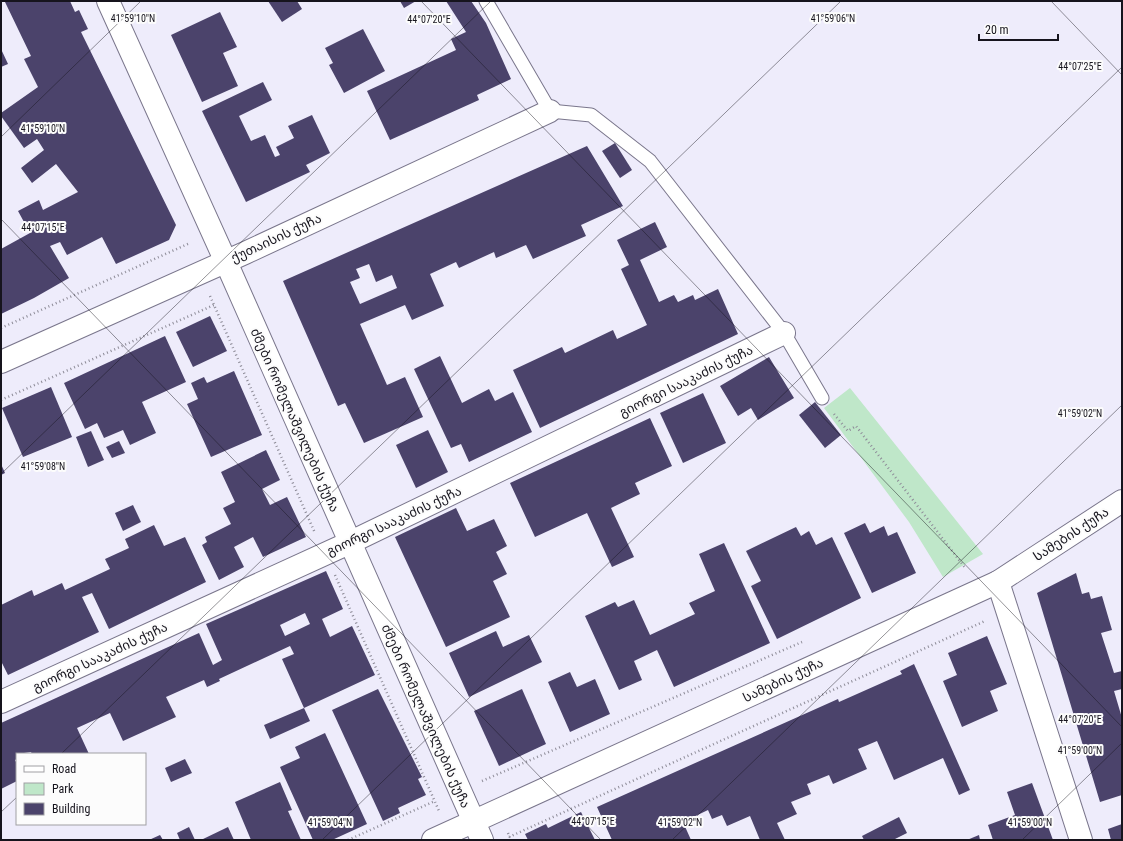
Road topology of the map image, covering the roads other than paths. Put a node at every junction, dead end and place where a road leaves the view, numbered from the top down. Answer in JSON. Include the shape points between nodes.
{"nodes":[{"id":1,"x":108,"y":1,"type":"edge"},
{"id":2,"x":486,"y":1,"type":"edge"},
{"id":3,"x":550,"y":111,"type":"junction"},
{"id":4,"x":226,"y":262,"type":"junction"},
{"id":5,"x":784,"y":334,"type":"junction"},
{"id":6,"x":1,"y":362,"type":"edge"},
{"id":7,"x":822,"y":398,"type":"road end"},
{"id":8,"x":1122,"y":501,"type":"edge"},
{"id":9,"x":349,"y":543,"type":"junction"},
{"id":10,"x":998,"y":582,"type":"junction"},
{"id":11,"x":1,"y":702,"type":"edge"},
{"id":12,"x":478,"y":831,"type":"edge"},
{"id":13,"x":441,"y":836,"type":"edge"},
{"id":14,"x":1081,"y":840,"type":"edge"}],
"edges":[{"from":1,"to":4,"type":"street","name":"ძმები რომელაშვილების ქუჩა"},
{"from":2,"to":3,"type":"lane"},
{"from":3,"to":4,"type":"street","name":"ქუთაისის ქუჩა"},
{"from":3,"to":5,"type":"lane","via":[[591,115],[650,161]]},
{"from":4,"to":6,"type":"street","name":"ქუთაისის ქუჩა"},
{"from":4,"to":9,"type":"street","name":"ძმები რომელაშვილების ქუჩა"},
{"from":5,"to":7,"type":"lane"},
{"from":5,"to":9,"type":"street","name":"გიორგი სააკაძის ქუჩა"},
{"from":8,"to":10,"type":"street","name":"სამების ქუჩა"},
{"from":9,"to":11,"type":"street","name":"გიორგი სააკაძის ქუჩა"},
{"from":9,"to":12,"type":"street","name":"ძმები რომელაშვილების ქუჩა"},
{"from":10,"to":12,"type":"street","name":"სამების ქუჩა"},
{"from":10,"to":14,"type":"street"},
{"from":12,"to":13,"type":"street","name":"სამების ქუჩა"}]}
